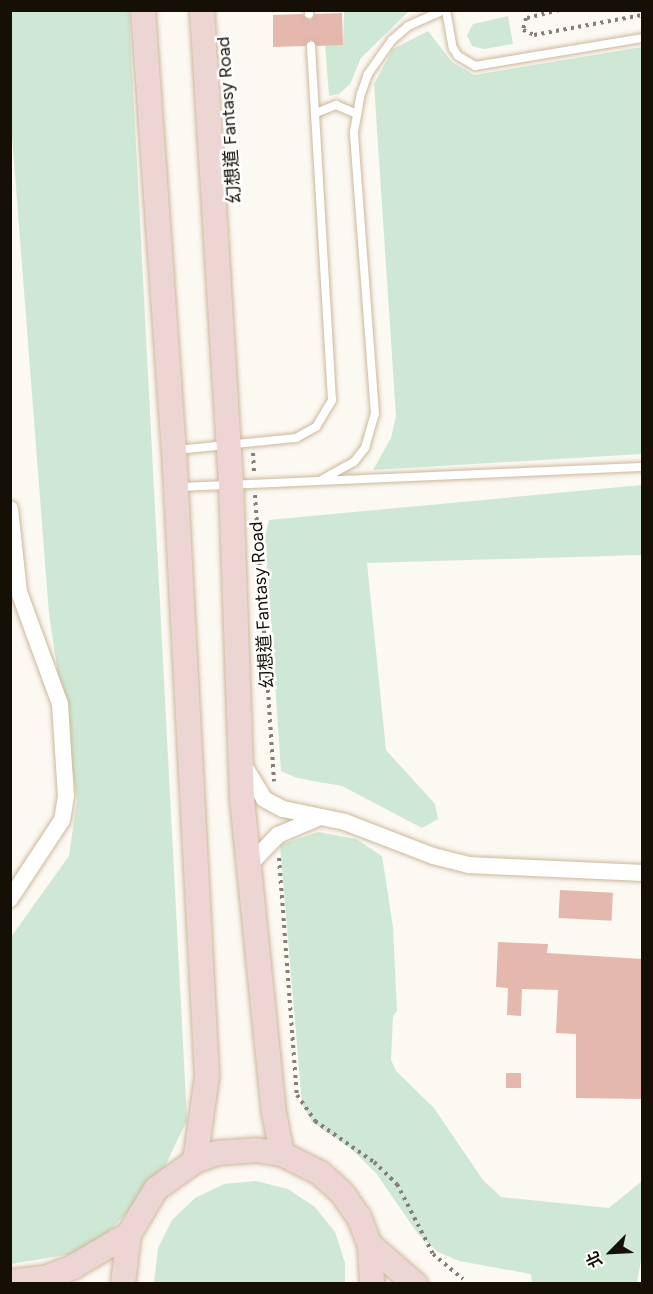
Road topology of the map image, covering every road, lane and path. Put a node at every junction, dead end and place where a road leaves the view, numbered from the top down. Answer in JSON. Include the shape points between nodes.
{"nodes":[{"id":1,"x":143,"y":10,"type":"edge"},
{"id":2,"x":201,"y":10,"type":"edge"},
{"id":3,"x":445,"y":10,"type":"edge"},
{"id":4,"x":559,"y":10,"type":"edge"},
{"id":5,"x":642,"y":15,"type":"edge"},
{"id":6,"x":642,"y":38,"type":"edge"},
{"id":7,"x":312,"y":46,"type":"dead end"},
{"id":8,"x":316,"y":113,"type":"junction"},
{"id":9,"x":357,"y":114,"type":"junction"},
{"id":10,"x":252,"y":444,"type":"junction"},
{"id":11,"x":228,"y":446,"type":"junction"},
{"id":12,"x":174,"y":450,"type":"junction"},
{"id":13,"x":642,"y":467,"type":"edge"},
{"id":14,"x":323,"y":479,"type":"junction"},
{"id":15,"x":255,"y":483,"type":"junction"},
{"id":16,"x":231,"y":484,"type":"junction"},
{"id":17,"x":176,"y":487,"type":"junction"},
{"id":18,"x":10,"y":509,"type":"edge"},
{"id":19,"x":241,"y":758,"type":"junction"},
{"id":20,"x":275,"y":806,"type":"junction"},
{"id":21,"x":318,"y":818,"type":"junction"},
{"id":22,"x":278,"y":835,"type":"junction"},
{"id":23,"x":248,"y":866,"type":"junction"},
{"id":24,"x":642,"y":873,"type":"edge"},
{"id":25,"x":10,"y":899,"type":"edge"},
{"id":26,"x":282,"y":1154,"type":"junction"},
{"id":27,"x":195,"y":1161,"type":"junction"},
{"id":28,"x":129,"y":1234,"type":"junction"},
{"id":29,"x":370,"y":1245,"type":"junction"},
{"id":30,"x":463,"y":1279,"type":"dead end"},
{"id":31,"x":10,"y":1282,"type":"edge"},
{"id":32,"x":123,"y":1284,"type":"edge"},
{"id":33,"x":372,"y":1284,"type":"edge"},
{"id":34,"x":415,"y":1284,"type":"edge"}],
"edges":[{"from":1,"to":12,"type":"main road"},
{"from":2,"to":11,"type":"main road","name":"幻想道 Fantasy Road"},
{"from":3,"to":6,"type":"lane","via":[[453,48],[458,56],[475,66]]},
{"from":3,"to":9,"type":"lane","via":[[408,26],[378,56],[368,74]]},
{"from":4,"to":5,"type":"path","via":[[526,18],[523,30],[534,35]]},
{"from":7,"to":8,"type":"lane"},
{"from":8,"to":9,"type":"lane","via":[[336,105]]},
{"from":8,"to":10,"type":"lane","via":[[332,400],[323,418],[306,433]]},
{"from":9,"to":14,"type":"lane","via":[[354,132],[375,414],[372,432],[359,455],[339,472]]},
{"from":10,"to":11,"type":"lane"},
{"from":10,"to":15,"type":"path","name":"幻想道 Fantasy Road"},
{"from":11,"to":12,"type":"lane"},
{"from":11,"to":16,"type":"main road","name":"幻想道 Fantasy Road"},
{"from":12,"to":17,"type":"main road"},
{"from":13,"to":14,"type":"lane"},
{"from":14,"to":15,"type":"lane"},
{"from":15,"to":16,"type":"lane"},
{"from":15,"to":20,"type":"path","name":"幻想道 Fantasy Road"},
{"from":16,"to":17,"type":"lane"},
{"from":16,"to":19,"type":"main road","name":"幻想道 Fantasy Road"},
{"from":17,"to":27,"type":"main road","via":[[207,1076]]},
{"from":18,"to":25,"type":"street","via":[[19,592],[60,704],[66,796],[62,820]]},
{"from":19,"to":20,"type":"street","via":[[255,787]]},
{"from":19,"to":23,"type":"main road","name":"幻想道 Fantasy Road"},
{"from":20,"to":21,"type":"street"},
{"from":21,"to":22,"type":"street"},
{"from":21,"to":24,"type":"street","via":[[345,822],[433,856],[469,865]]},
{"from":22,"to":23,"type":"street"},
{"from":22,"to":30,"type":"path","via":[[297,1095],[315,1121],[374,1162],[397,1184],[433,1254]]},
{"from":23,"to":26,"type":"main road","name":"幻想道 Fantasy Road","via":[[274,1113]]},
{"from":26,"to":27,"type":"main road","via":[[246,1150],[217,1153]]},
{"from":26,"to":29,"type":"main road","via":[[320,1173],[342,1193],[359,1217]]},
{"from":27,"to":28,"type":"main road","via":[[156,1189]]},
{"from":28,"to":31,"type":"main road","via":[[73,1267],[45,1278]]},
{"from":28,"to":32,"type":"main road"},
{"from":29,"to":33,"type":"main road"},
{"from":29,"to":34,"type":"main road"}]}
